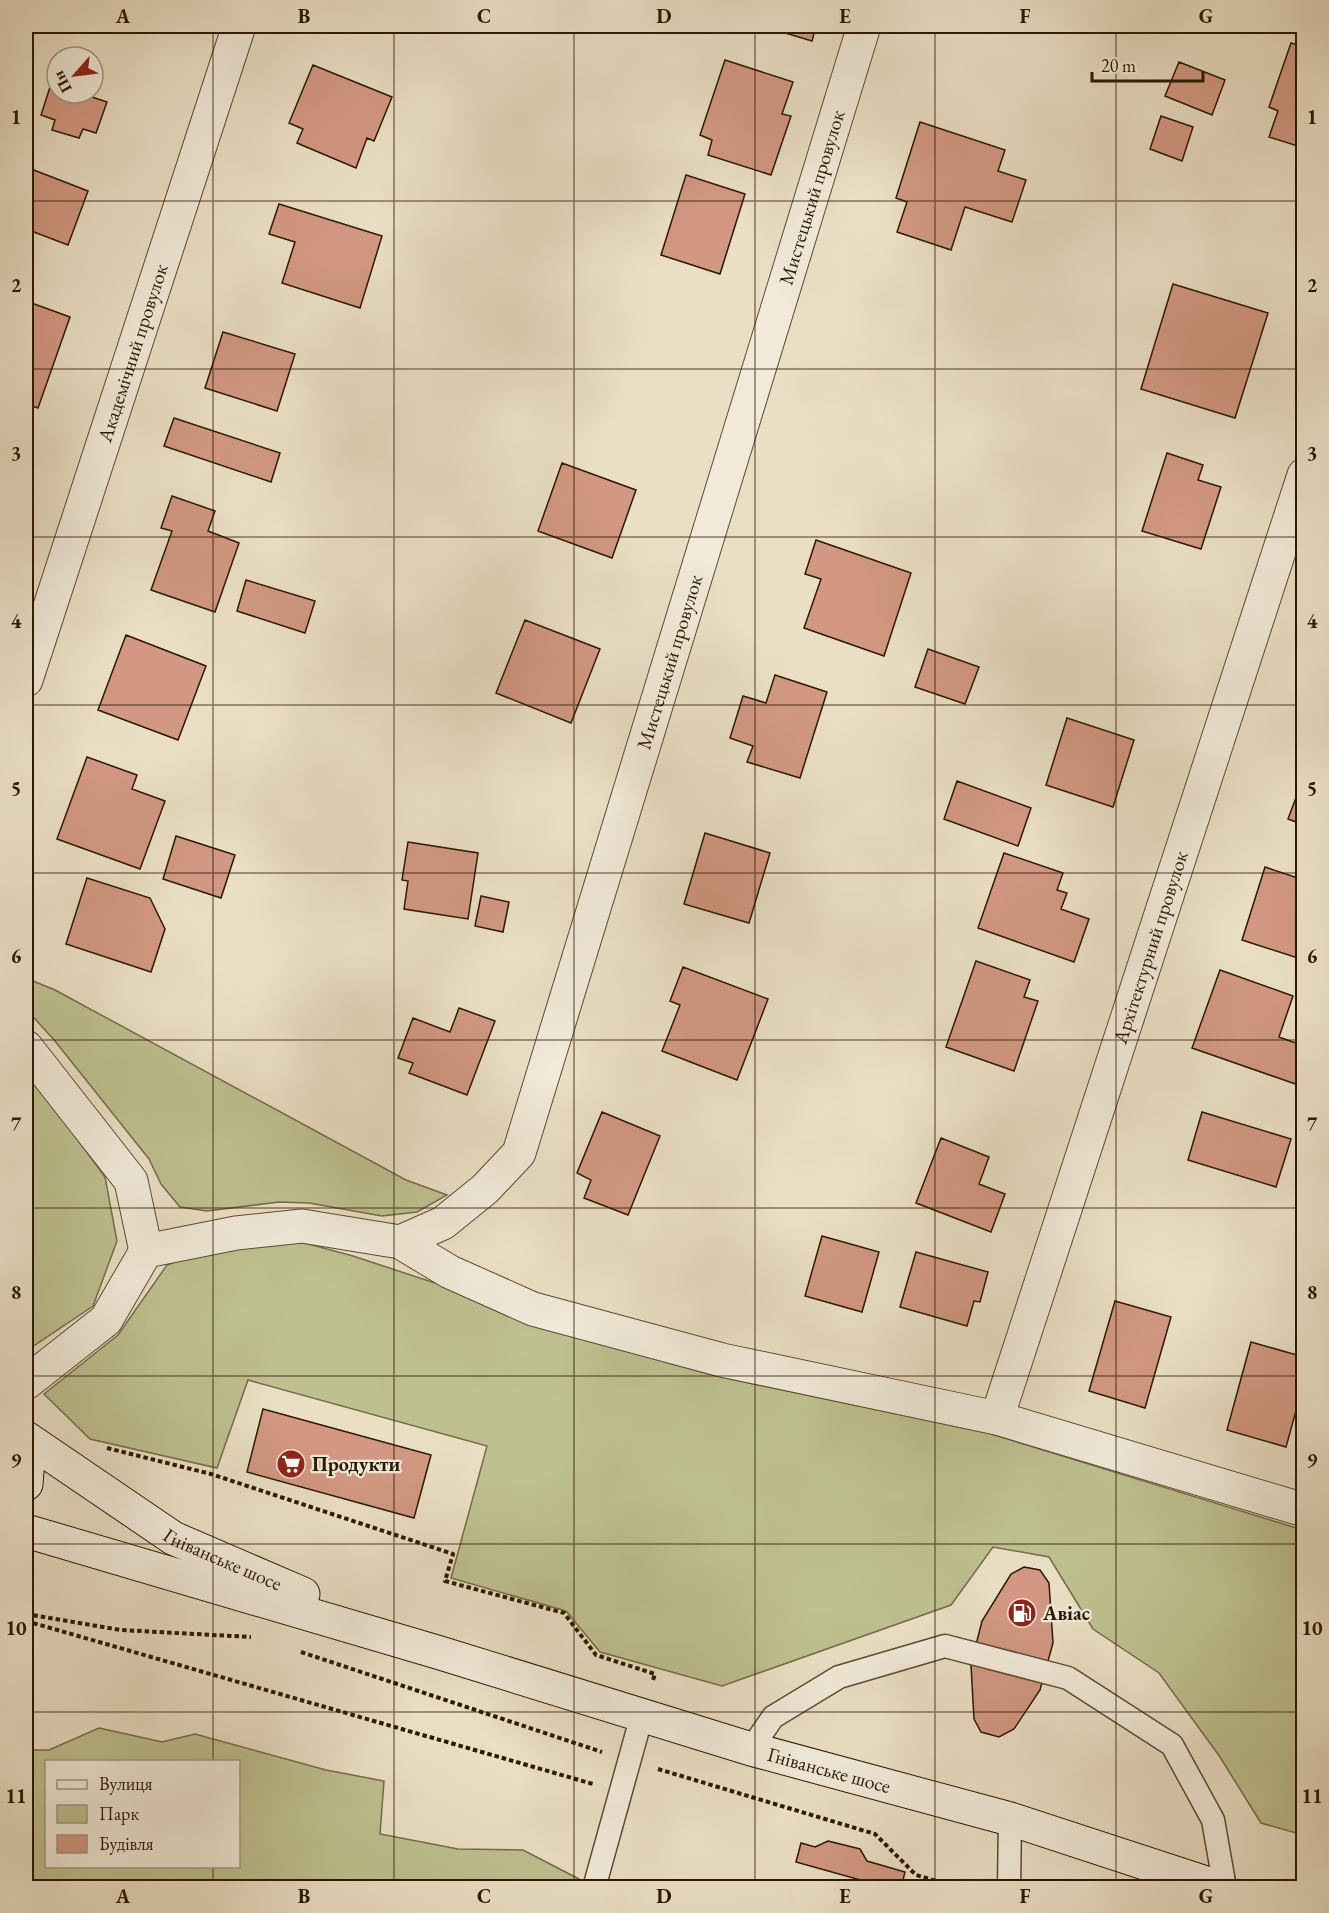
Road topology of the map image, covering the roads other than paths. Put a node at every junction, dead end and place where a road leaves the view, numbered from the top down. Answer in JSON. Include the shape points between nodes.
{"nodes":[{"id":1,"x":239,"y":26,"type":"edge"},
{"id":2,"x":864,"y":26,"type":"edge"},
{"id":3,"x":1304,"y":475,"type":"edge"},
{"id":4,"x":26,"y":680,"type":"edge"},
{"id":5,"x":26,"y":1047,"type":"edge"},
{"id":6,"x":400,"y":1242,"type":"junction"},
{"id":7,"x":146,"y":1251,"type":"junction"},
{"id":8,"x":26,"y":1383,"type":"edge"},
{"id":9,"x":997,"y":1418,"type":"junction"},
{"id":10,"x":26,"y":1438,"type":"edge"},
{"id":11,"x":26,"y":1448,"type":"edge"},
{"id":12,"x":26,"y":1484,"type":"edge"},
{"id":13,"x":1304,"y":1510,"type":"edge"},
{"id":14,"x":26,"y":1531,"type":"edge"},
{"id":15,"x":437,"y":1652,"type":"junction"},
{"id":16,"x":642,"y":1715,"type":"junction"},
{"id":17,"x":751,"y":1749,"type":"junction"},
{"id":18,"x":1010,"y":1819,"type":"junction"},
{"id":19,"x":594,"y":1887,"type":"edge"},
{"id":20,"x":1009,"y":1887,"type":"edge"},
{"id":21,"x":1223,"y":1887,"type":"edge"}],
"edges":[{"from":1,"to":4,"type":"street","name":"Академічний провулок"},
{"from":2,"to":6,"type":"street","name":"Мистецький провулок","via":[[519,1153],[485,1189],[443,1223]]},
{"from":3,"to":9,"type":"street","name":"Архітектурний провулок"},
{"from":5,"to":7,"type":"street","via":[[131,1181]]},
{"from":6,"to":7,"type":"street","via":[[302,1226],[236,1233]]},
{"from":6,"to":9,"type":"street","via":[[450,1272],[533,1310],[722,1360]]},
{"from":7,"to":8,"type":"street","via":[[106,1320]]},
{"from":9,"to":13,"type":"street"},
{"from":10,"to":15,"type":"street","name":"Гніванське шосе","via":[[173,1538]]},
{"from":11,"to":12,"type":"street"},
{"from":14,"to":15,"type":"street","name":"Гніванське шосе"},
{"from":15,"to":16,"type":"street","name":"Гніванське шосе"},
{"from":16,"to":17,"type":"street","name":"Гніванське шосе"},
{"from":16,"to":19,"type":"lane"},
{"from":17,"to":18,"type":"street","name":"Гніванське шосе"},
{"from":17,"to":21,"type":"lane","via":[[773,1717],[839,1677],[945,1646],[1068,1678],[1172,1745],[1213,1820]]},
{"from":18,"to":20,"type":"lane"},
{"from":18,"to":21,"type":"street","name":"Гніванське шосе"}]}
